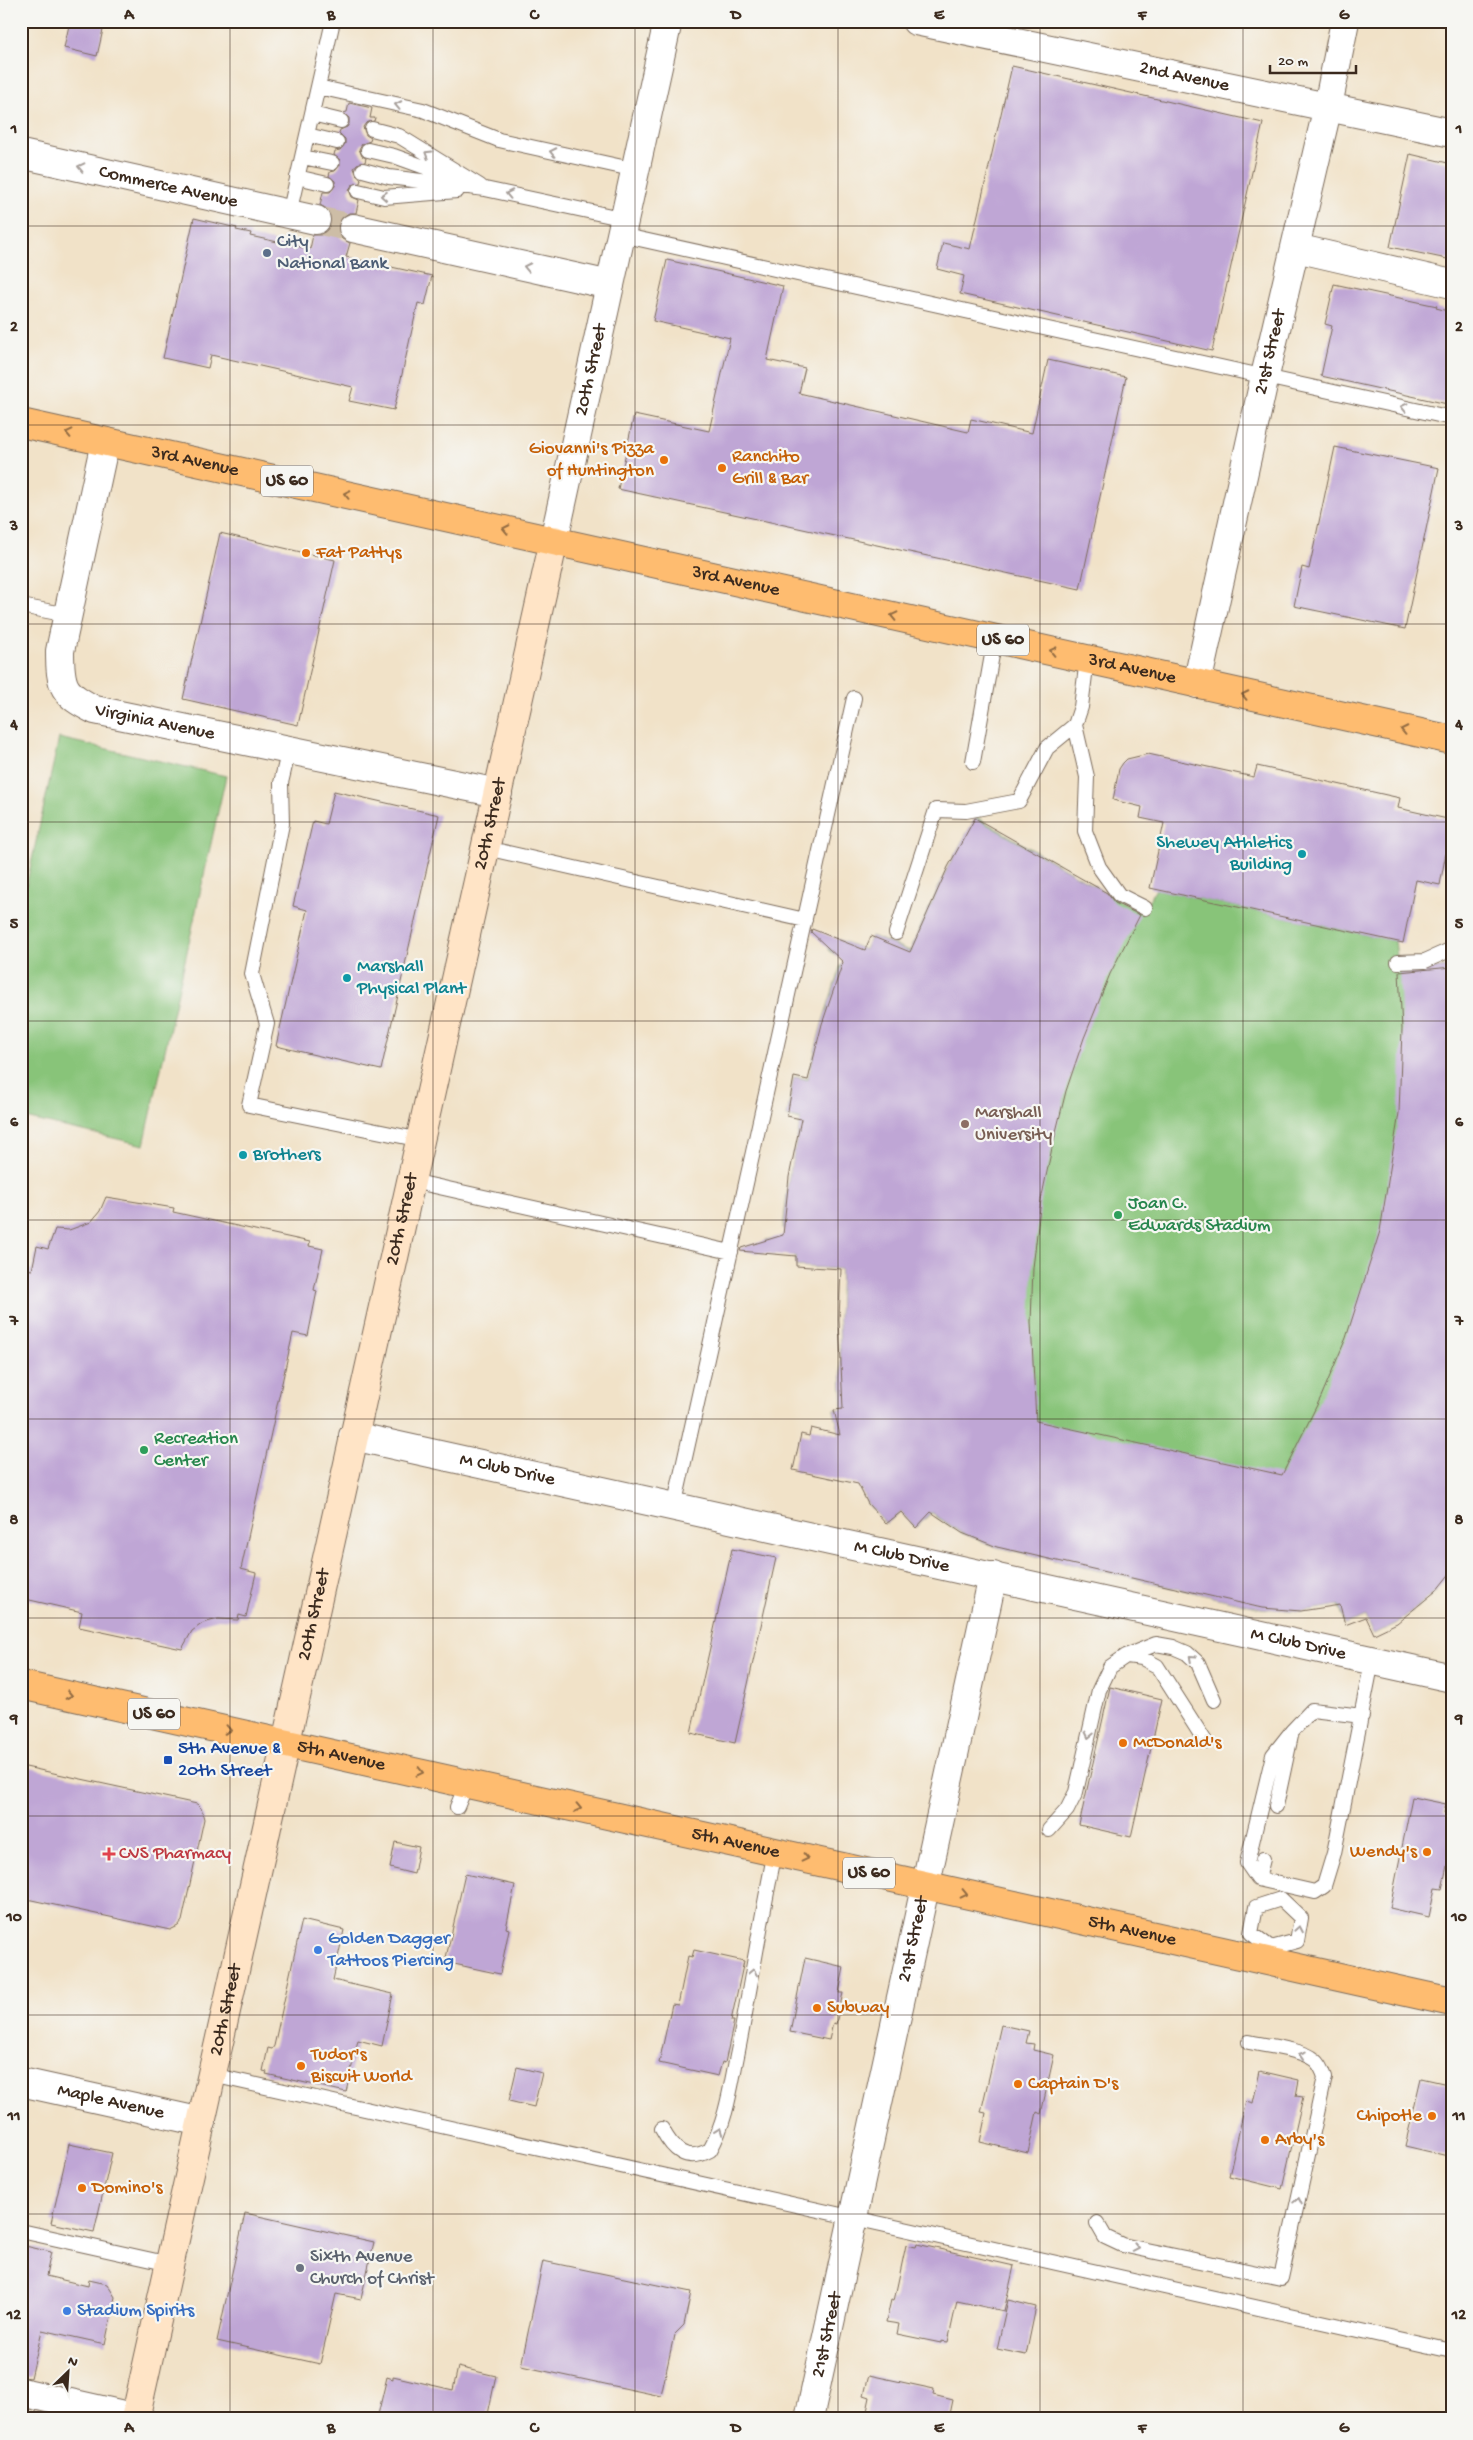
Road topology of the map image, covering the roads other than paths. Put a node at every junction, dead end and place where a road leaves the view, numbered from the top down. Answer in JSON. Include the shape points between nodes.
{"nodes":[{"id":1,"x":333,"y":21,"type":"edge"},
{"id":2,"x":668,"y":21,"type":"edge"},
{"id":3,"x":916,"y":21,"type":"edge"},
{"id":4,"x":1345,"y":21,"type":"edge"},
{"id":5,"x":318,"y":87,"type":"junction"},
{"id":6,"x":1328,"y":106,"type":"junction"},
{"id":7,"x":312,"y":114,"type":"junction"},
{"id":8,"x":342,"y":121,"type":"dead end"},
{"id":9,"x":372,"y":130,"type":"dead end"},
{"id":10,"x":1452,"y":133,"type":"edge"},
{"id":11,"x":307,"y":135,"type":"junction"},
{"id":12,"x":337,"y":142,"type":"dead end"},
{"id":13,"x":368,"y":150,"type":"dead end"},
{"id":14,"x":21,"y":154,"type":"edge"},
{"id":15,"x":302,"y":156,"type":"junction"},
{"id":16,"x":332,"y":163,"type":"dead end"},
{"id":17,"x":363,"y":170,"type":"dead end"},
{"id":18,"x":636,"y":170,"type":"junction"},
{"id":19,"x":297,"y":177,"type":"junction"},
{"id":20,"x":328,"y":184,"type":"dead end"},
{"id":21,"x":485,"y":189,"type":"junction"},
{"id":22,"x":358,"y":191,"type":"dead end"},
{"id":23,"x":289,"y":214,"type":"junction"},
{"id":24,"x":316,"y":220,"type":"tunnel mouth"},
{"id":25,"x":623,"y":227,"type":"junction"},
{"id":26,"x":353,"y":228,"type":"tunnel mouth"},
{"id":27,"x":1296,"y":248,"type":"junction"},
{"id":28,"x":1452,"y":284,"type":"edge"},
{"id":29,"x":610,"y":285,"type":"junction"},
{"id":30,"x":1265,"y":376,"type":"junction"},
{"id":31,"x":1452,"y":418,"type":"edge"},
{"id":32,"x":21,"y":422,"type":"edge"},
{"id":33,"x":105,"y":442,"type":"junction"},
{"id":34,"x":554,"y":540,"type":"junction"},
{"id":35,"x":21,"y":606,"type":"edge"},
{"id":36,"x":68,"y":615,"type":"junction"},
{"id":37,"x":995,"y":638,"type":"junction"},
{"id":38,"x":1087,"y":659,"type":"junction"},
{"id":39,"x":1197,"y":684,"type":"junction"},
{"id":40,"x":854,"y":698,"type":"dead end"},
{"id":41,"x":1074,"y":725,"type":"junction"},
{"id":42,"x":1452,"y":740,"type":"edge"},
{"id":43,"x":289,"y":749,"type":"junction"},
{"id":44,"x":973,"y":762,"type":"dead end"},
{"id":45,"x":498,"y":793,"type":"junction"},
{"id":46,"x":486,"y":848,"type":"junction"},
{"id":47,"x":1145,"y":908,"type":"dead end"},
{"id":48,"x":805,"y":920,"type":"junction"},
{"id":49,"x":896,"y":932,"type":"dead end"},
{"id":50,"x":1452,"y":949,"type":"edge"},
{"id":51,"x":1398,"y":962,"type":"dead end"},
{"id":52,"x":421,"y":1140,"type":"junction"},
{"id":53,"x":412,"y":1181,"type":"junction"},
{"id":54,"x":731,"y":1252,"type":"junction"},
{"id":55,"x":354,"y":1436,"type":"junction"},
{"id":56,"x":674,"y":1506,"type":"junction"},
{"id":57,"x":993,"y":1576,"type":"junction"},
{"id":58,"x":1126,"y":1656,"type":"junction"},
{"id":59,"x":1372,"y":1661,"type":"junction"},
{"id":60,"x":1452,"y":1678,"type":"edge"},
{"id":61,"x":21,"y":1685,"type":"edge"},
{"id":62,"x":1214,"y":1700,"type":"dead end"},
{"id":63,"x":1362,"y":1716,"type":"junction"},
{"id":64,"x":1292,"y":1731,"type":"junction"},
{"id":65,"x":1205,"y":1741,"type":"dead end"},
{"id":66,"x":287,"y":1742,"type":"junction"},
{"id":67,"x":1276,"y":1806,"type":"dead end"},
{"id":68,"x":1049,"y":1830,"type":"dead end"},
{"id":69,"x":775,"y":1852,"type":"junction"},
{"id":70,"x":1263,"y":1859,"type":"dead end"},
{"id":71,"x":1258,"y":1879,"type":"junction"},
{"id":72,"x":926,"y":1885,"type":"junction"},
{"id":73,"x":1283,"y":1893,"type":"junction"},
{"id":74,"x":1269,"y":1954,"type":"junction"},
{"id":75,"x":1452,"y":2002,"type":"edge"},
{"id":76,"x":1249,"y":2042,"type":"dead end"},
{"id":77,"x":212,"y":2075,"type":"junction"},
{"id":78,"x":21,"y":2082,"type":"edge"},
{"id":79,"x":202,"y":2122,"type":"junction"},
{"id":80,"x":662,"y":2129,"type":"dead end"},
{"id":81,"x":852,"y":2218,"type":"junction"},
{"id":82,"x":1097,"y":2223,"type":"dead end"},
{"id":83,"x":21,"y":2231,"type":"edge"},
{"id":84,"x":170,"y":2264,"type":"junction"},
{"id":85,"x":1452,"y":2351,"type":"edge"},
{"id":86,"x":21,"y":2392,"type":"edge"},
{"id":87,"x":138,"y":2418,"type":"edge"},
{"id":88,"x":809,"y":2419,"type":"edge"}],
"edges":[{"from":1,"to":5,"type":"lane"},
{"from":2,"to":18,"type":"street","name":"20th Street"},
{"from":3,"to":6,"type":"street","name":"2nd Avenue"},
{"from":4,"to":6,"type":"street","name":"21st Street"},
{"from":5,"to":7,"type":"lane"},
{"from":18,"to":5,"type":"lane","one_way":true,"via":[[498,140],[423,110]]},
{"from":6,"to":10,"type":"street","name":"2nd Avenue"},
{"from":6,"to":27,"type":"street","name":"21st Street"},
{"from":7,"to":8,"type":"lane"},
{"from":7,"to":11,"type":"lane"},
{"from":21,"to":9,"type":"lane","one_way":true,"via":[[399,136]]},
{"from":11,"to":12,"type":"lane"},
{"from":11,"to":15,"type":"lane"},
{"from":13,"to":21,"type":"lane","via":[[394,156]]},
{"from":23,"to":14,"type":"street","name":"Commerce Avenue","one_way":true},
{"from":15,"to":16,"type":"lane"},
{"from":15,"to":19,"type":"lane"},
{"from":17,"to":21,"type":"lane","via":[[389,177]]},
{"from":18,"to":25,"type":"street","name":"20th Street"},
{"from":19,"to":20,"type":"lane"},
{"from":19,"to":23,"type":"lane"},
{"from":21,"to":22,"type":"lane","one_way":true,"via":[[384,197]]},
{"from":25,"to":21,"type":"lane","one_way":true},
{"from":23,"to":24,"type":"street","name":"Commerce Avenue"},
{"from":25,"to":29,"type":"street","name":"20th Street"},
{"from":25,"to":30,"type":"lane"},
{"from":29,"to":26,"type":"street","one_way":true},
{"from":27,"to":28,"type":"street"},
{"from":27,"to":30,"type":"street","name":"21st Street"},
{"from":29,"to":34,"type":"street","name":"20th Street"},
{"from":31,"to":30,"type":"lane","one_way":true},
{"from":30,"to":39,"type":"street","name":"21st Street"},
{"from":33,"to":32,"type":"main road","name":"3rd Avenue","number":"US 60","one_way":true},
{"from":34,"to":33,"type":"main road","name":"3rd Avenue","number":"US 60","one_way":true},
{"from":33,"to":36,"type":"street","name":"Virginia Avenue"},
{"from":37,"to":34,"type":"main road","name":"3rd Avenue","number":"US 60","one_way":true},
{"from":34,"to":45,"type":"main road","name":"20th Street"},
{"from":35,"to":36,"type":"lane"},
{"from":36,"to":43,"type":"street","name":"Virginia Avenue","via":[[60,651],[60,670],[65,687],[74,699],[95,710]]},
{"from":38,"to":37,"type":"main road","name":"3rd Avenue","number":"US 60","one_way":true},
{"from":37,"to":44,"type":"lane"},
{"from":38,"to":39,"type":"main road","name":"3rd Avenue","number":"US 60"},
{"from":38,"to":41,"type":"lane","via":[[1081,707]]},
{"from":42,"to":39,"type":"main road","name":"3rd Avenue","number":"US 60","one_way":true},
{"from":40,"to":48,"type":"lane"},
{"from":41,"to":47,"type":"lane","via":[[1087,777],[1086,831],[1099,867],[1119,895]]},
{"from":41,"to":49,"type":"lane","via":[[1047,748],[1019,801],[966,811],[936,810]]},
{"from":43,"to":45,"type":"street","name":"Virginia Avenue"},
{"from":43,"to":52,"type":"lane","via":[[281,783],[282,824],[252,974],[268,1024],[249,1105]]},
{"from":45,"to":46,"type":"main road","name":"20th Street"},
{"from":46,"to":48,"type":"lane"},
{"from":46,"to":52,"type":"main road","name":"20th Street"},
{"from":48,"to":54,"type":"lane"},
{"from":50,"to":51,"type":"lane","via":[[1425,961]]},
{"from":52,"to":53,"type":"main road","name":"20th Street"},
{"from":53,"to":54,"type":"lane"},
{"from":53,"to":55,"type":"main road","name":"20th Street"},
{"from":54,"to":56,"type":"lane"},
{"from":55,"to":56,"type":"street","name":"M Club Drive"},
{"from":55,"to":66,"type":"main road","name":"20th Street"},
{"from":56,"to":57,"type":"street","name":"M Club Drive"},
{"from":57,"to":59,"type":"street","name":"M Club Drive"},
{"from":57,"to":72,"type":"street","name":"21st Street"},
{"from":62,"to":58,"type":"lane","one_way":true,"via":[[1198,1663],[1187,1653],[1156,1644]]},
{"from":58,"to":65,"type":"lane","via":[[1142,1658],[1157,1666]]},
{"from":58,"to":68,"type":"lane","one_way":true,"via":[[1110,1667],[1104,1677],[1076,1792]]},
{"from":59,"to":60,"type":"street","name":"M Club Drive"},
{"from":59,"to":63,"type":"lane"},
{"from":61,"to":66,"type":"main road","name":"5th Avenue","number":"US 60","one_way":true},
{"from":63,"to":64,"type":"lane","via":[[1312,1710]]},
{"from":63,"to":73,"type":"lane","via":[[1334,1853],[1324,1886],[1315,1892]]},
{"from":64,"to":67,"type":"lane"},
{"from":64,"to":71,"type":"lane","via":[[1273,1755],[1247,1863]]},
{"from":66,"to":69,"type":"main road","name":"5th Avenue","number":"US 60","one_way":true,"via":[[462,1795]]},
{"from":66,"to":77,"type":"main road","name":"20th Street"},
{"from":69,"to":72,"type":"main road","name":"5th Avenue","number":"US 60","one_way":true},
{"from":80,"to":69,"type":"lane","one_way":true,"via":[[670,2145],[693,2156],[710,2150],[715,2142],[726,2111]]},
{"from":70,"to":71,"type":"lane"},
{"from":71,"to":73,"type":"lane"},
{"from":72,"to":74,"type":"main road","name":"5th Avenue","number":"US 60","one_way":true},
{"from":72,"to":81,"type":"street","name":"21st Street"},
{"from":73,"to":74,"type":"lane","via":[[1256,1907],[1251,1933]]},
{"from":74,"to":73,"type":"lane","one_way":true,"via":[[1297,1941],[1301,1918]]},
{"from":74,"to":75,"type":"main road","name":"5th Avenue","number":"US 60"},
{"from":82,"to":76,"type":"lane","one_way":true,"via":[[1105,2237],[1122,2245],[1281,2278],[1325,2077],[1322,2068],[1306,2055]]},
{"from":77,"to":79,"type":"main road","name":"20th Street"},
{"from":77,"to":81,"type":"lane"},
{"from":78,"to":79,"type":"street","name":"Maple Avenue"},
{"from":79,"to":84,"type":"main road","name":"20th Street"},
{"from":81,"to":85,"type":"lane"},
{"from":81,"to":88,"type":"street","name":"21st Street"},
{"from":83,"to":84,"type":"lane"},
{"from":84,"to":87,"type":"main road","name":"20th Street"},
{"from":86,"to":87,"type":"street"}]}
